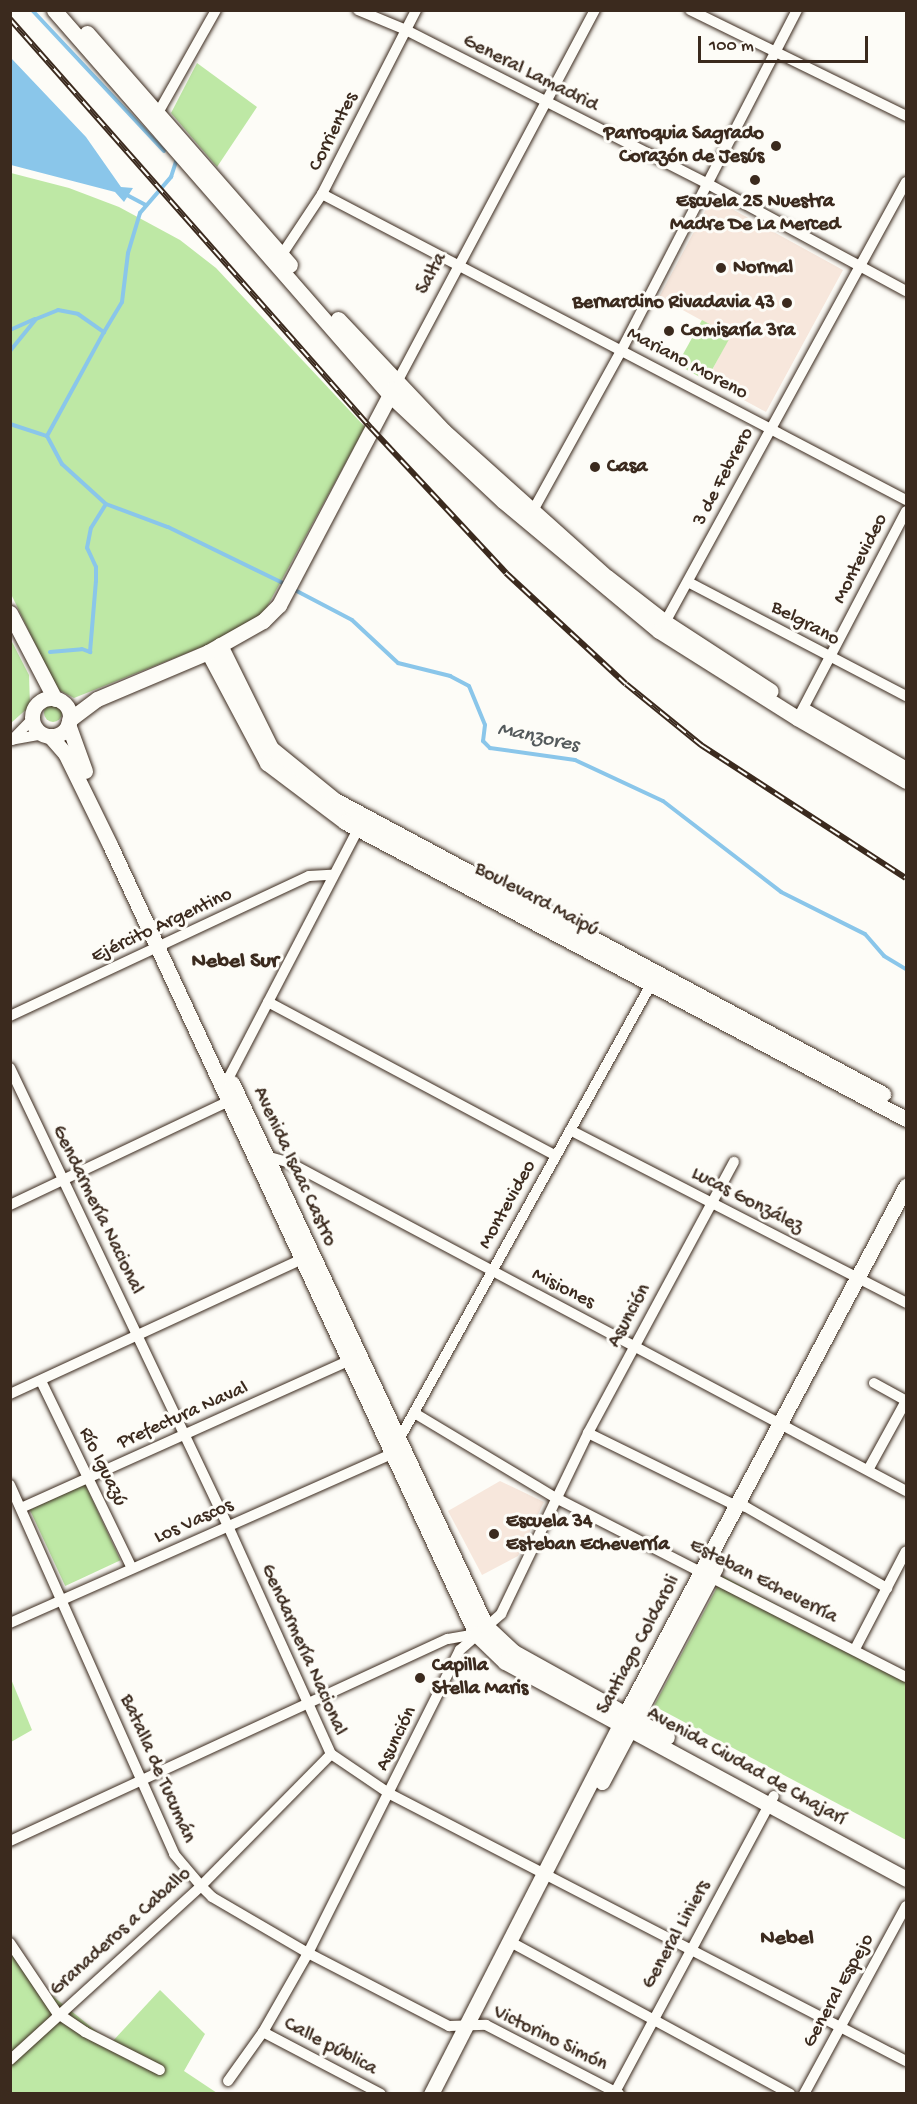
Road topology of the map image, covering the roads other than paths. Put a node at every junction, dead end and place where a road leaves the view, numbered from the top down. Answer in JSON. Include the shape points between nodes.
{"nodes":[{"id":1,"x":54,"y":10,"type":"edge"},
{"id":2,"x":68,"y":10,"type":"edge"},
{"id":3,"x":216,"y":10,"type":"edge"},
{"id":4,"x":358,"y":10,"type":"edge"},
{"id":5,"x":416,"y":10,"type":"edge"},
{"id":6,"x":595,"y":10,"type":"edge"},
{"id":7,"x":690,"y":10,"type":"edge"},
{"id":8,"x":797,"y":10,"type":"edge"},
{"id":9,"x":406,"y":30,"type":"junction"},
{"id":10,"x":776,"y":51,"type":"junction"},
{"id":11,"x":546,"y":104,"type":"junction"},
{"id":12,"x":906,"y":116,"type":"edge"},
{"id":13,"x":155,"y":119,"type":"junction"},
{"id":14,"x":906,"y":182,"type":"edge"},
{"id":15,"x":708,"y":184,"type":"junction"},
{"id":16,"x":322,"y":194,"type":"junction"},
{"id":17,"x":279,"y":260,"type":"junction"},
{"id":18,"x":460,"y":266,"type":"junction"},
{"id":19,"x":860,"y":267,"type":"junction"},
{"id":20,"x":906,"y":291,"type":"edge"},
{"id":21,"x":622,"y":349,"type":"junction"},
{"id":22,"x":393,"y":390,"type":"junction"},
{"id":23,"x":770,"y":429,"type":"junction"},
{"id":24,"x":906,"y":500,"type":"edge"},
{"id":25,"x":906,"y":511,"type":"edge"},
{"id":26,"x":529,"y":517,"type":"junction"},
{"id":27,"x":688,"y":582,"type":"junction"},
{"id":28,"x":10,"y":613,"type":"edge"},
{"id":29,"x":662,"y":626,"type":"junction"},
{"id":30,"x":10,"y":632,"type":"edge"},
{"id":31,"x":214,"y":649,"type":"junction"},
{"id":32,"x":830,"y":657,"type":"junction"},
{"id":33,"x":906,"y":696,"type":"edge"},
{"id":34,"x":98,"y":699,"type":"junction"},
{"id":35,"x":59,"y":700,"type":"junction"},
{"id":36,"x":34,"y":713,"type":"junction"},
{"id":37,"x":800,"y":714,"type":"junction"},
{"id":38,"x":69,"y":722,"type":"junction"},
{"id":39,"x":46,"y":735,"type":"junction"},
{"id":40,"x":11,"y":740,"type":"edge"},
{"id":41,"x":906,"y":769,"type":"edge"},
{"id":42,"x":906,"y":781,"type":"edge"},
{"id":43,"x":361,"y":823,"type":"junction"},
{"id":44,"x":331,"y":875,"type":"junction"},
{"id":45,"x":162,"y":945,"type":"junction"},
{"id":46,"x":654,"y":979,"type":"junction"},
{"id":47,"x":267,"y":1002,"type":"junction"},
{"id":48,"x":10,"y":1016,"type":"edge"},
{"id":49,"x":10,"y":1068,"type":"edge"},
{"id":50,"x":225,"y":1079,"type":"junction"},
{"id":51,"x":233,"y":1099,"type":"junction"},
{"id":52,"x":906,"y":1107,"type":"edge"},
{"id":53,"x":906,"y":1119,"type":"edge"},
{"id":54,"x":570,"y":1130,"type":"junction"},
{"id":55,"x":555,"y":1155,"type":"junction"},
{"id":56,"x":266,"y":1156,"type":"junction"},
{"id":57,"x":734,"y":1162,"type":"dead end"},
{"id":58,"x":62,"y":1180,"type":"junction"},
{"id":59,"x":906,"y":1186,"type":"edge"},
{"id":60,"x":712,"y":1203,"type":"junction"},
{"id":61,"x":10,"y":1204,"type":"edge"},
{"id":62,"x":906,"y":1207,"type":"edge"},
{"id":63,"x":307,"y":1257,"type":"junction"},
{"id":64,"x":492,"y":1272,"type":"junction"},
{"id":65,"x":861,"y":1280,"type":"junction"},
{"id":66,"x":906,"y":1304,"type":"edge"},
{"id":67,"x":139,"y":1336,"type":"junction"},
{"id":68,"x":635,"y":1346,"type":"junction"},
{"id":69,"x":354,"y":1358,"type":"junction"},
{"id":70,"x":41,"y":1381,"type":"junction"},
{"id":71,"x":874,"y":1383,"type":"dead end"},
{"id":72,"x":10,"y":1394,"type":"edge"},
{"id":73,"x":906,"y":1401,"type":"edge"},
{"id":74,"x":416,"y":1414,"type":"junction"},
{"id":75,"x":784,"y":1425,"type":"junction"},
{"id":76,"x":588,"y":1433,"type":"junction"},
{"id":77,"x":184,"y":1434,"type":"junction"},
{"id":78,"x":395,"y":1448,"type":"junction"},
{"id":79,"x":868,"y":1470,"type":"junction"},
{"id":80,"x":87,"y":1478,"type":"junction"},
{"id":81,"x":10,"y":1485,"type":"edge"},
{"id":82,"x":906,"y":1491,"type":"edge"},
{"id":83,"x":556,"y":1498,"type":"junction"},
{"id":84,"x":739,"y":1505,"type":"junction"},
{"id":85,"x":21,"y":1508,"type":"junction"},
{"id":86,"x":228,"y":1526,"type":"junction"},
{"id":87,"x":906,"y":1551,"type":"edge"},
{"id":88,"x":132,"y":1568,"type":"junction"},
{"id":89,"x":706,"y":1574,"type":"junction"},
{"id":90,"x":887,"y":1588,"type":"junction"},
{"id":91,"x":64,"y":1600,"type":"junction"},
{"id":92,"x":10,"y":1623,"type":"edge"},
{"id":93,"x":481,"y":1630,"type":"junction"},
{"id":94,"x":855,"y":1649,"type":"junction"},
{"id":95,"x":906,"y":1677,"type":"edge"},
{"id":96,"x":307,"y":1705,"type":"junction"},
{"id":97,"x":628,"y":1721,"type":"junction"},
{"id":98,"x":331,"y":1754,"type":"junction"},
{"id":99,"x":141,"y":1780,"type":"junction"},
{"id":100,"x":390,"y":1794,"type":"junction"},
{"id":101,"x":772,"y":1800,"type":"junction"},
{"id":102,"x":10,"y":1841,"type":"edge"},
{"id":103,"x":906,"y":1868,"type":"edge"},
{"id":104,"x":548,"y":1873,"type":"junction"},
{"id":105,"x":906,"y":1879,"type":"edge"},
{"id":106,"x":201,"y":1886,"type":"junction"},
{"id":107,"x":906,"y":1906,"type":"edge"},
{"id":108,"x":10,"y":1942,"type":"edge"},
{"id":109,"x":516,"y":1945,"type":"junction"},
{"id":110,"x":690,"y":1948,"type":"junction"},
{"id":111,"x":308,"y":1953,"type":"junction"},
{"id":112,"x":57,"y":2013,"type":"junction"},
{"id":113,"x":652,"y":2018,"type":"junction"},
{"id":114,"x":470,"y":2024,"type":"junction"},
{"id":115,"x":839,"y":2026,"type":"junction"},
{"id":116,"x":263,"y":2032,"type":"junction"},
{"id":117,"x":10,"y":2060,"type":"edge"},
{"id":118,"x":906,"y":2061,"type":"edge"},
{"id":119,"x":160,"y":2070,"type":"dead end"},
{"id":120,"x":228,"y":2081,"type":"dead end"},
{"id":121,"x":616,"y":2093,"type":"edge"},
{"id":122,"x":381,"y":2094,"type":"edge"},
{"id":123,"x":431,"y":2094,"type":"edge"},
{"id":124,"x":440,"y":2094,"type":"edge"},
{"id":125,"x":790,"y":2094,"type":"edge"},
{"id":126,"x":804,"y":2094,"type":"edge"}],
"edges":[{"from":1,"to":13,"type":"main road"},
{"from":2,"to":13,"type":"main road"},
{"from":3,"to":13,"type":"street"},
{"from":4,"to":9,"type":"street","name":"General Lamadrid"},
{"from":5,"to":9,"type":"street","name":"Corrientes"},
{"from":6,"to":11,"type":"street","name":"Salta"},
{"from":7,"to":10,"type":"street"},
{"from":8,"to":10,"type":"street"},
{"from":9,"to":11,"type":"street","name":"General Lamadrid"},
{"from":9,"to":16,"type":"street","name":"Corrientes"},
{"from":10,"to":12,"type":"street"},
{"from":10,"to":15,"type":"street"},
{"from":11,"to":15,"type":"street","name":"General Lamadrid"},
{"from":11,"to":18,"type":"street","name":"Salta"},
{"from":13,"to":17,"type":"main road"},
{"from":14,"to":19,"type":"street","name":"3 de Febrero"},
{"from":15,"to":19,"type":"street","name":"General Lamadrid"},
{"from":15,"to":21,"type":"street"},
{"from":16,"to":17,"type":"street","name":"Corrientes"},
{"from":16,"to":18,"type":"street","name":"Mariano Moreno"},
{"from":17,"to":22,"type":"main road"},
{"from":18,"to":21,"type":"street","name":"Mariano Moreno"},
{"from":18,"to":22,"type":"street","name":"Salta"},
{"from":19,"to":20,"type":"street","name":"General Lamadrid"},
{"from":19,"to":23,"type":"street","name":"3 de Febrero"},
{"from":21,"to":23,"type":"street","name":"Mariano Moreno"},
{"from":21,"to":26,"type":"street"},
{"from":22,"to":26,"type":"main road"},
{"from":22,"to":31,"type":"main road","name":"Salta","via":[[279,605],[263,621]]},
{"from":23,"to":24,"type":"street","name":"Mariano Moreno"},
{"from":23,"to":27,"type":"street","name":"3 de Febrero"},
{"from":25,"to":32,"type":"street","name":"Montevideo"},
{"from":26,"to":29,"type":"main road"},
{"from":27,"to":29,"type":"street","name":"3 de Febrero"},
{"from":27,"to":32,"type":"street","name":"Belgrano"},
{"from":28,"to":35,"type":"main road"},
{"from":29,"to":37,"type":"main road"},
{"from":30,"to":36,"type":"main road","via":[[31,676]]},
{"from":31,"to":34,"type":"main road","name":"Salta"},
{"from":31,"to":43,"type":"main road","name":"Boulevard Maipú","via":[[271,748]]},
{"from":32,"to":33,"type":"street","name":"Belgrano"},
{"from":32,"to":37,"type":"street","name":"Montevideo"},
{"from":34,"to":35,"type":"main road"},
{"from":34,"to":38,"type":"main road"},
{"from":35,"to":36,"type":"main road","via":[[44,699]]},
{"from":35,"to":38,"type":"main road"},
{"from":36,"to":39,"type":"main road"},
{"from":36,"to":40,"type":"street"},
{"from":37,"to":41,"type":"main road"},
{"from":37,"to":42,"type":"main road"},
{"from":38,"to":39,"type":"main road","via":[[62,732]]},
{"from":38,"to":45,"type":"main road","name":"Avenida Isaac Castro","via":[[74,747]]},
{"from":39,"to":40,"type":"street"},
{"from":39,"to":45,"type":"main road","name":"Avenida Isaac Castro","via":[[65,753]]},
{"from":43,"to":44,"type":"street"},
{"from":43,"to":46,"type":"main road","name":"Boulevard Maipú"},
{"from":44,"to":45,"type":"street","name":"Ejército Argentino","via":[[309,876]]},
{"from":44,"to":47,"type":"street"},
{"from":45,"to":48,"type":"street","name":"Ejército Argentino"},
{"from":45,"to":50,"type":"main road","name":"Avenida Isaac Castro"},
{"from":46,"to":52,"type":"main road","name":"Boulevard Maipú"},
{"from":46,"to":53,"type":"main road","name":"Boulevard Maipú"},
{"from":46,"to":54,"type":"street","name":"Montevideo"},
{"from":47,"to":50,"type":"street"},
{"from":47,"to":55,"type":"street"},
{"from":49,"to":58,"type":"street","name":"Gendarmería Nacional"},
{"from":50,"to":51,"type":"main road","name":"Avenida Isaac Castro"},
{"from":51,"to":56,"type":"main road","name":"Avenida Isaac Castro"},
{"from":51,"to":58,"type":"street"},
{"from":51,"to":63,"type":"main road","name":"Avenida Isaac Castro"},
{"from":54,"to":55,"type":"street","name":"Montevideo"},
{"from":54,"to":60,"type":"street","name":"Lucas González"},
{"from":55,"to":64,"type":"street","name":"Montevideo"},
{"from":56,"to":63,"type":"main road","name":"Avenida Isaac Castro"},
{"from":56,"to":64,"type":"street","name":"Misiones","via":[[290,1163]]},
{"from":57,"to":60,"type":"street","name":"Asunción"},
{"from":58,"to":61,"type":"street"},
{"from":58,"to":67,"type":"street","name":"Gendarmería Nacional"},
{"from":59,"to":65,"type":"main road","name":"Santiago Coldaroli"},
{"from":60,"to":65,"type":"street","name":"Lucas González"},
{"from":60,"to":68,"type":"street","name":"Asunción"},
{"from":62,"to":65,"type":"main road","name":"Santiago Coldaroli"},
{"from":63,"to":67,"type":"street"},
{"from":63,"to":69,"type":"main road","name":"Avenida Isaac Castro"},
{"from":64,"to":68,"type":"street","name":"Misiones"},
{"from":64,"to":74,"type":"street","name":"Montevideo"},
{"from":65,"to":66,"type":"street","name":"Lucas González"},
{"from":65,"to":75,"type":"main road","name":"Santiago Coldaroli"},
{"from":67,"to":70,"type":"street"},
{"from":67,"to":77,"type":"street","name":"Gendarmería Nacional"},
{"from":68,"to":75,"type":"street","name":"Misiones"},
{"from":68,"to":76,"type":"street","name":"Asunción"},
{"from":69,"to":77,"type":"street","name":"Prefectura Naval"},
{"from":69,"to":78,"type":"main road","name":"Avenida Isaac Castro"},
{"from":70,"to":72,"type":"street"},
{"from":70,"to":80,"type":"street","name":"Río Iguazú"},
{"from":71,"to":73,"type":"street"},
{"from":73,"to":79,"type":"street"},
{"from":74,"to":78,"type":"street","name":"Montevideo"},
{"from":74,"to":83,"type":"street","name":"Esteban Echeverría"},
{"from":75,"to":79,"type":"street","name":"Misiones"},
{"from":75,"to":84,"type":"main road","name":"Santiago Coldaroli"},
{"from":76,"to":83,"type":"street","name":"Asunción"},
{"from":76,"to":84,"type":"street"},
{"from":77,"to":80,"type":"street","name":"Prefectura Naval"},
{"from":77,"to":86,"type":"street","name":"Gendarmería Nacional"},
{"from":78,"to":86,"type":"street","name":"Los Vascos"},
{"from":78,"to":93,"type":"main road","name":"Avenida Isaac Castro"},
{"from":79,"to":82,"type":"street","name":"Misiones"},
{"from":80,"to":85,"type":"street","name":"Prefectura Naval"},
{"from":80,"to":88,"type":"street","name":"Río Iguazú"},
{"from":81,"to":85,"type":"street","name":"Batalla de Tucumán"},
{"from":83,"to":89,"type":"street","name":"Esteban Echeverría"},
{"from":83,"to":93,"type":"street","name":"Asunción","via":[[501,1614]]},
{"from":84,"to":89,"type":"main road","name":"Santiago Coldaroli"},
{"from":84,"to":90,"type":"street"},
{"from":85,"to":91,"type":"street","name":"Batalla de Tucumán"},
{"from":86,"to":88,"type":"street","name":"Los Vascos"},
{"from":86,"to":96,"type":"street","name":"Gendarmería Nacional"},
{"from":87,"to":90,"type":"street"},
{"from":88,"to":91,"type":"street","name":"Los Vascos"},
{"from":89,"to":94,"type":"street","name":"Esteban Echeverría"},
{"from":89,"to":97,"type":"main road","name":"Santiago Coldaroli"},
{"from":90,"to":94,"type":"street"},
{"from":91,"to":92,"type":"street","name":"Los Vascos"},
{"from":91,"to":99,"type":"street","name":"Batalla de Tucumán"},
{"from":93,"to":96,"type":"street","via":[[448,1639]]},
{"from":93,"to":97,"type":"main road","name":"Avenida Ciudad de Chajarí"},
{"from":93,"to":100,"type":"street","name":"Asunción","via":[[460,1650]]},
{"from":94,"to":95,"type":"street","name":"Esteban Echeverría"},
{"from":96,"to":98,"type":"street","name":"Gendarmería Nacional"},
{"from":96,"to":99,"type":"street"},
{"from":97,"to":101,"type":"main road","name":"Avenida Ciudad de Chajarí"},
{"from":97,"to":104,"type":"main road","name":"Santiago Coldaroli"},
{"from":98,"to":100,"type":"street","name":"Gendarmería Nacional"},
{"from":98,"to":106,"type":"street","name":"Granaderos a Caballo"},
{"from":99,"to":102,"type":"street"},
{"from":99,"to":106,"type":"street","name":"Batalla de Tucumán","via":[[174,1854]]},
{"from":100,"to":104,"type":"street","name":"Gendarmería Nacional"},
{"from":100,"to":111,"type":"street","name":"Asunción"},
{"from":101,"to":103,"type":"main road","name":"Avenida Ciudad de Chajarí"},
{"from":101,"to":105,"type":"main road","name":"Avenida Ciudad de Chajarí"},
{"from":101,"to":110,"type":"street","name":"General Liniers"},
{"from":104,"to":109,"type":"main road","name":"Santiago Coldaroli"},
{"from":104,"to":110,"type":"street","name":"Gendarmería Nacional"},
{"from":104,"to":114,"type":"main road","name":"Santiago Coldaroli"},
{"from":106,"to":111,"type":"street","name":"Batalla de Tucumán","via":[[212,1897]]},
{"from":106,"to":112,"type":"street","name":"Granaderos a Caballo"},
{"from":107,"to":115,"type":"street","name":"General Espejo"},
{"from":108,"to":112,"type":"street"},
{"from":109,"to":113,"type":"street"},
{"from":109,"to":114,"type":"main road","name":"Santiago Coldaroli"},
{"from":110,"to":113,"type":"street","name":"General Liniers"},
{"from":110,"to":115,"type":"street","name":"Gendarmería Nacional"},
{"from":111,"to":114,"type":"street","name":"Batalla de Tucumán","via":[[449,2026]]},
{"from":111,"to":116,"type":"street","name":"Asunción"},
{"from":112,"to":117,"type":"street","name":"Granaderos a Caballo"},
{"from":112,"to":119,"type":"street","via":[[85,2032]]},
{"from":113,"to":121,"type":"street","name":"General Liniers"},
{"from":113,"to":125,"type":"street"},
{"from":114,"to":121,"type":"street","name":"Victorino Simón"},
{"from":114,"to":123,"type":"main road","name":"Santiago Coldaroli"},
{"from":114,"to":124,"type":"main road"},
{"from":115,"to":118,"type":"street","name":"Gendarmería Nacional"},
{"from":115,"to":126,"type":"street","name":"General Espejo"},
{"from":116,"to":120,"type":"street","name":"Asunción"},
{"from":116,"to":122,"type":"street","name":"Calle pública"}]}
